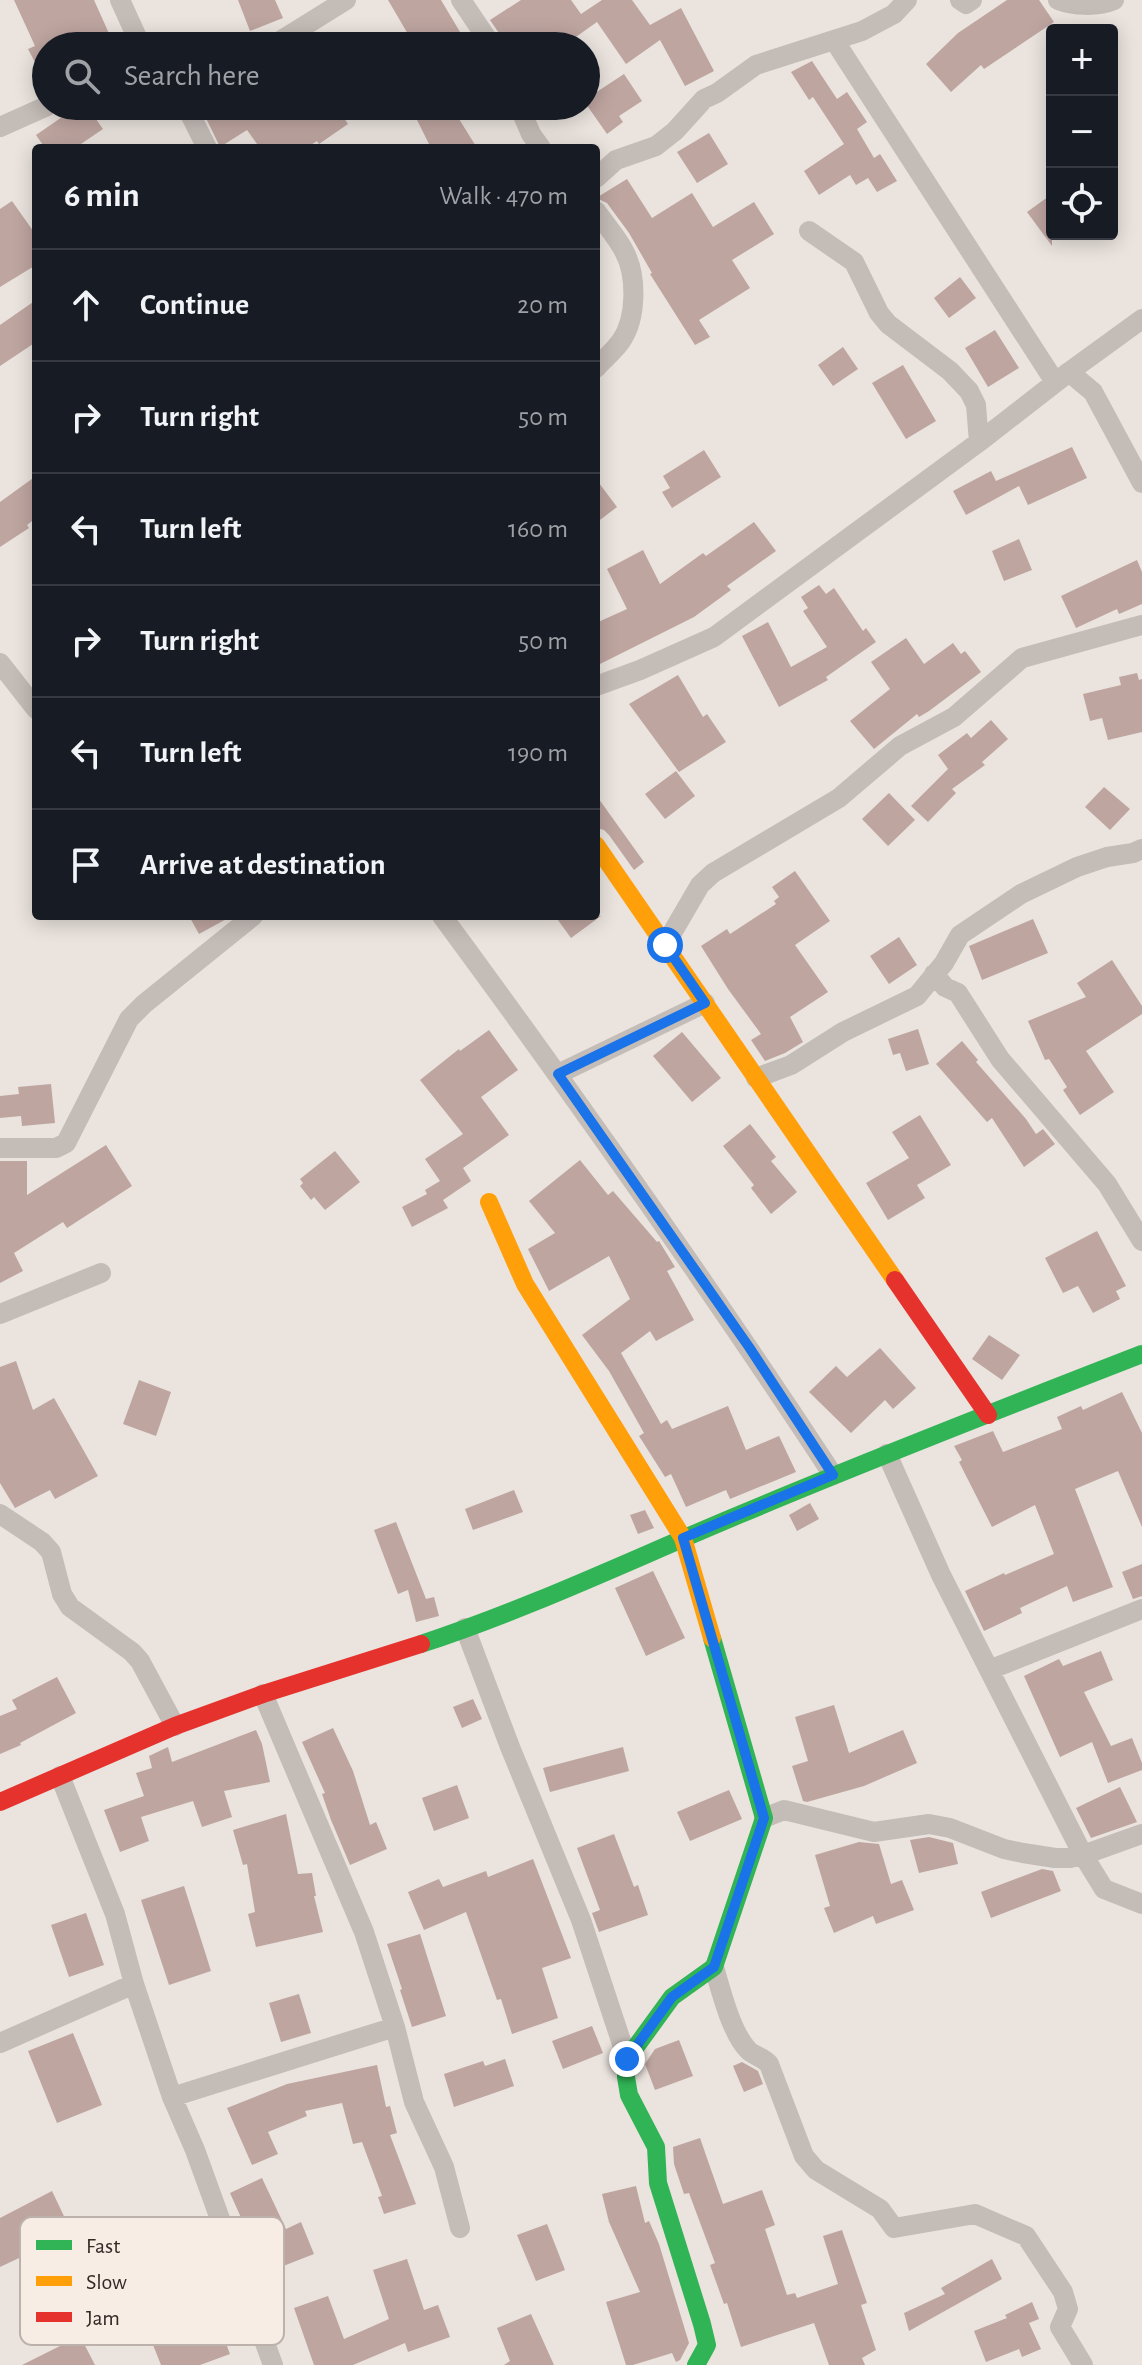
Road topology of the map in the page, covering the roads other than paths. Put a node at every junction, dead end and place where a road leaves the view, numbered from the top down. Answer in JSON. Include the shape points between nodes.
{"nodes":[{"id":1,"x":120,"y":0,"type":"edge"},
{"id":2,"x":346,"y":0,"type":"edge"},
{"id":3,"x":461,"y":0,"type":"edge"},
{"id":4,"x":907,"y":0,"type":"edge"},
{"id":5,"x":960,"y":0,"type":"edge"},
{"id":6,"x":972,"y":0,"type":"edge"},
{"id":7,"x":1058,"y":0,"type":"edge"},
{"id":8,"x":1114,"y":0,"type":"edge"},
{"id":9,"x":135,"y":32,"type":"edge"},
{"id":10,"x":295,"y":32,"type":"edge"},
{"id":11,"x":483,"y":32,"type":"edge"},
{"id":12,"x":834,"y":40,"type":"junction"},
{"id":13,"x":32,"y":113,"type":"edge"},
{"id":14,"x":193,"y":120,"type":"edge"},
{"id":15,"x":525,"y":120,"type":"edge"},
{"id":16,"x":0,"y":127,"type":"edge"},
{"id":17,"x":205,"y":144,"type":"edge"},
{"id":18,"x":538,"y":144,"type":"edge"},
{"id":19,"x":600,"y":174,"type":"edge"},
{"id":20,"x":600,"y":217,"type":"edge"},
{"id":21,"x":809,"y":231,"type":"dead end"},
{"id":22,"x":1142,"y":319,"type":"edge"},
{"id":23,"x":600,"y":364,"type":"edge"},
{"id":24,"x":1062,"y":377,"type":"junction"},
{"id":25,"x":979,"y":442,"type":"junction"},
{"id":26,"x":1142,"y":483,"type":"edge"},
{"id":27,"x":1142,"y":625,"type":"edge"},
{"id":28,"x":0,"y":663,"type":"edge"},
{"id":29,"x":600,"y":685,"type":"edge"},
{"id":30,"x":32,"y":704,"type":"edge"},
{"id":31,"x":1142,"y":849,"type":"edge"},
{"id":32,"x":600,"y":851,"type":"edge"},
{"id":33,"x":248,"y":920,"type":"edge"},
{"id":34,"x":445,"y":920,"type":"edge"},
{"id":35,"x":665,"y":945,"type":"junction"},
{"id":36,"x":934,"y":974,"type":"junction"},
{"id":37,"x":705,"y":1003,"type":"junction"},
{"id":38,"x":558,"y":1074,"type":"junction"},
{"id":39,"x":756,"y":1078,"type":"junction"},
{"id":40,"x":0,"y":1148,"type":"edge"},
{"id":41,"x":489,"y":1202,"type":"dead end"},
{"id":42,"x":1142,"y":1241,"type":"edge"},
{"id":43,"x":101,"y":1273,"type":"dead end"},
{"id":44,"x":0,"y":1314,"type":"edge"},
{"id":45,"x":1142,"y":1354,"type":"edge"},
{"id":46,"x":988,"y":1415,"type":"junction"},
{"id":47,"x":887,"y":1454,"type":"junction"},
{"id":48,"x":833,"y":1475,"type":"junction"},
{"id":49,"x":0,"y":1514,"type":"edge"},
{"id":50,"x":683,"y":1538,"type":"junction"},
{"id":51,"x":1142,"y":1609,"type":"edge"},
{"id":52,"x":465,"y":1628,"type":"junction"},
{"id":53,"x":989,"y":1670,"type":"junction"},
{"id":54,"x":263,"y":1694,"type":"junction"},
{"id":55,"x":175,"y":1726,"type":"junction"},
{"id":56,"x":60,"y":1776,"type":"junction"},
{"id":57,"x":0,"y":1802,"type":"edge"},
{"id":58,"x":764,"y":1818,"type":"junction"},
{"id":59,"x":1142,"y":1834,"type":"edge"},
{"id":60,"x":1083,"y":1855,"type":"junction"},
{"id":61,"x":1142,"y":1904,"type":"edge"},
{"id":62,"x":714,"y":1967,"type":"junction"},
{"id":63,"x":134,"y":1984,"type":"junction"},
{"id":64,"x":395,"y":2027,"type":"junction"},
{"id":65,"x":0,"y":2043,"type":"edge"},
{"id":66,"x":627,"y":2059,"type":"junction"},
{"id":67,"x":172,"y":2097,"type":"junction"},
{"id":68,"x":219,"y":2217,"type":"edge"},
{"id":69,"x":460,"y":2228,"type":"dead end"},
{"id":70,"x":266,"y":2345,"type":"edge"},
{"id":71,"x":273,"y":2365,"type":"edge"},
{"id":72,"x":696,"y":2365,"type":"edge"},
{"id":73,"x":1083,"y":2365,"type":"edge"}],
"edges":[{"from":1,"to":9,"type":"street"},
{"from":2,"to":10,"type":"street"},
{"from":3,"to":11,"type":"street"},
{"from":4,"to":12,"type":"street","via":[[894,14]]},
{"from":5,"to":6,"type":"street"},
{"from":7,"to":8,"type":"street"},
{"from":12,"to":19,"type":"street","via":[[756,65],[704,99],[656,146],[616,160]]},
{"from":12,"to":24,"type":"street"},
{"from":13,"to":16,"type":"street"},
{"from":14,"to":17,"type":"street"},
{"from":15,"to":18,"type":"street"},
{"from":20,"to":23,"type":"street","via":[[625,252],[634,304],[629,327]]},
{"from":21,"to":25,"type":"street","via":[[854,262],[888,324],[969,391],[976,405]]},
{"from":22,"to":24,"type":"street"},
{"from":24,"to":25,"type":"street"},
{"from":24,"to":26,"type":"street","via":[[1093,392]]},
{"from":25,"to":29,"type":"street","via":[[714,637]]},
{"from":27,"to":35,"type":"street","via":[[1022,658],[954,717],[900,746],[839,798],[713,873],[700,885]]},
{"from":28,"to":30,"type":"street"},
{"from":31,"to":36,"type":"street","via":[[1077,867],[1021,894],[960,935]]},
{"from":32,"to":35,"type":"street"},
{"from":33,"to":40,"type":"street","via":[[129,1019],[66,1143],[56,1148]]},
{"from":34,"to":38,"type":"street"},
{"from":35,"to":37,"type":"street"},
{"from":36,"to":39,"type":"street","via":[[917,996],[791,1065]]},
{"from":36,"to":42,"type":"street","via":[[958,993],[1000,1059],[1107,1184]]},
{"from":37,"to":38,"type":"street"},
{"from":37,"to":39,"type":"street"},
{"from":38,"to":48,"type":"street"},
{"from":39,"to":46,"type":"street"},
{"from":41,"to":50,"type":"street","via":[[525,1284]]},
{"from":43,"to":44,"type":"street"},
{"from":45,"to":46,"type":"street"},
{"from":46,"to":47,"type":"street"},
{"from":47,"to":48,"type":"street"},
{"from":47,"to":53,"type":"street"},
{"from":48,"to":50,"type":"street"},
{"from":49,"to":55,"type":"street","via":[[51,1552],[70,1607],[140,1661]]},
{"from":50,"to":52,"type":"street"},
{"from":50,"to":58,"type":"street"},
{"from":51,"to":53,"type":"street"},
{"from":52,"to":54,"type":"street"},
{"from":52,"to":66,"type":"street","via":[[581,1920]]},
{"from":53,"to":60,"type":"street"},
{"from":54,"to":55,"type":"street"},
{"from":54,"to":64,"type":"street","via":[[364,1932]]},
{"from":55,"to":56,"type":"street"},
{"from":56,"to":57,"type":"street"},
{"from":56,"to":63,"type":"street","via":[[115,1914]]},
{"from":58,"to":60,"type":"street","via":[[784,1810],[874,1832],[929,1824],[1023,1853]]},
{"from":58,"to":62,"type":"street"},
{"from":59,"to":60,"type":"street"},
{"from":60,"to":61,"type":"street","via":[[1104,1889]]},
{"from":62,"to":66,"type":"street","via":[[672,1997]]},
{"from":62,"to":73,"type":"street","via":[[739,2038],[750,2053],[769,2064],[804,2156],[816,2170],[880,2209],[894,2228],[975,2214],[1026,2236],[1063,2292],[1068,2309],[1060,2327]]},
{"from":63,"to":65,"type":"street"},
{"from":63,"to":67,"type":"street"},
{"from":64,"to":67,"type":"street"},
{"from":64,"to":69,"type":"street","via":[[414,2102],[444,2167]]},
{"from":66,"to":72,"type":"street","via":[[629,2095],[656,2147],[658,2183],[707,2345]]},
{"from":67,"to":68,"type":"street"},
{"from":70,"to":71,"type":"street"}]}
